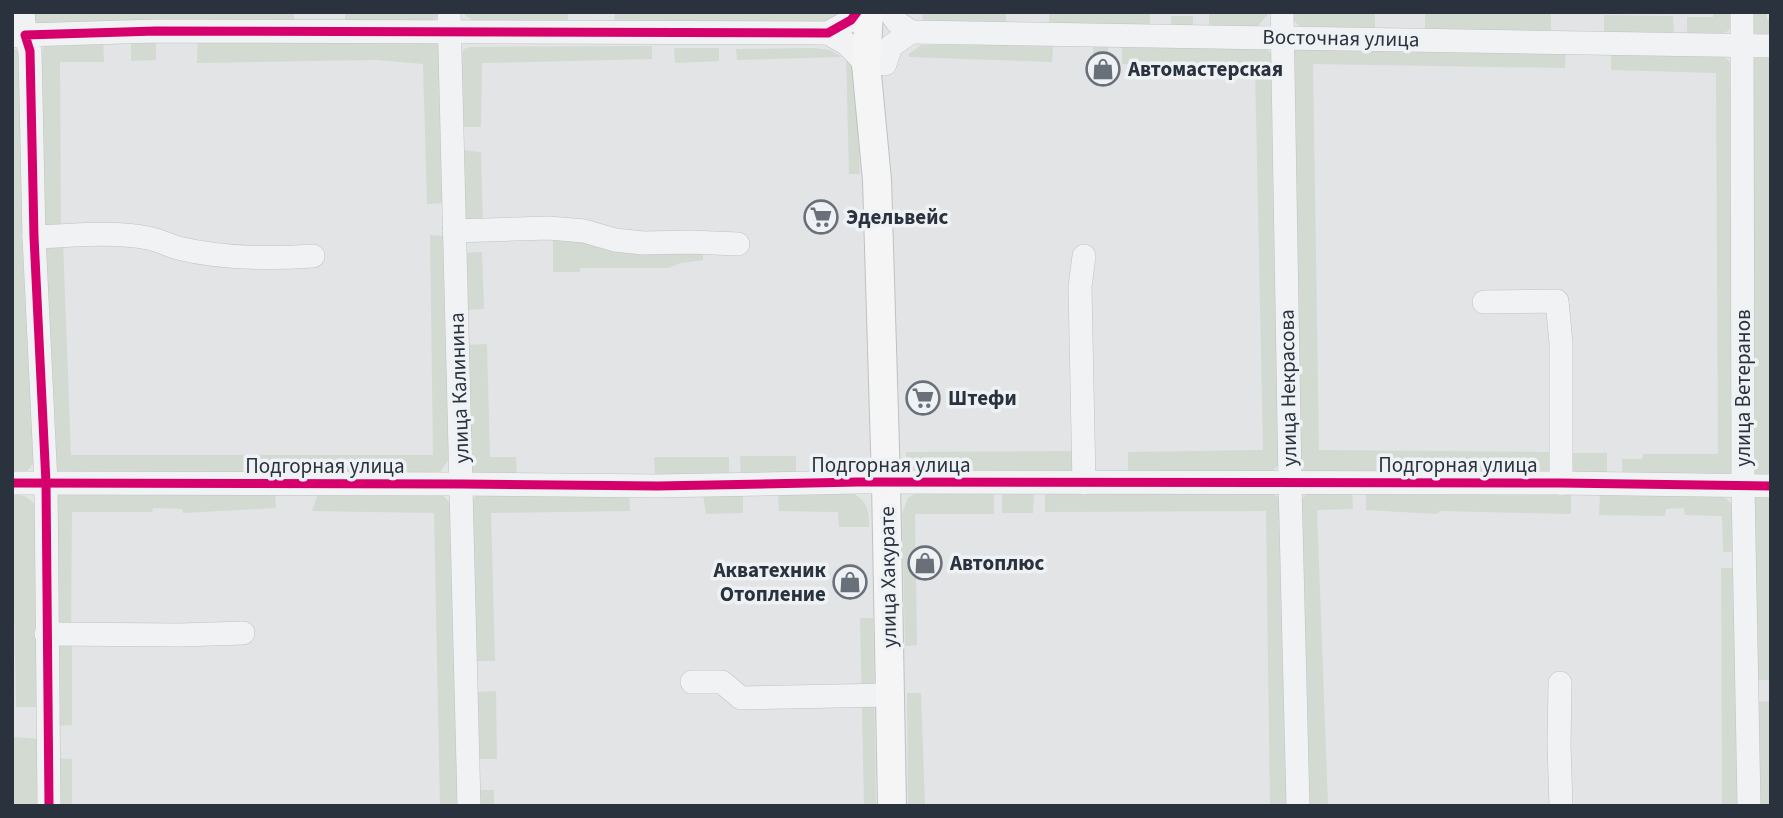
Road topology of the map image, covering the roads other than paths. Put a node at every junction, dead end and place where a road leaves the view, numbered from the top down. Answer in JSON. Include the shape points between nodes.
{"nodes":[{"id":1,"x":857,"y":12,"type":"edge"},
{"id":2,"x":869,"y":12,"type":"edge"},
{"id":3,"x":889,"y":12,"type":"edge"},
{"id":4,"x":1282,"y":12,"type":"edge"},
{"id":5,"x":1742,"y":12,"type":"edge"},
{"id":6,"x":449,"y":22,"type":"edge"},
{"id":7,"x":20,"y":28,"type":"edge"},
{"id":8,"x":911,"y":32,"type":"junction"},
{"id":9,"x":828,"y":33,"type":"junction"},
{"id":10,"x":1283,"y":37,"type":"junction"},
{"id":11,"x":1742,"y":45,"type":"junction"},
{"id":12,"x":1771,"y":46,"type":"edge"},
{"id":13,"x":876,"y":64,"type":"junction"},
{"id":14,"x":454,"y":231,"type":"junction"},
{"id":15,"x":34,"y":237,"type":"junction"},
{"id":16,"x":738,"y":244,"type":"dead end"},
{"id":17,"x":313,"y":256,"type":"dead end"},
{"id":18,"x":1084,"y":256,"type":"dead end"},
{"id":19,"x":1484,"y":302,"type":"dead end"},
{"id":20,"x":886,"y":482,"type":"junction"},
{"id":21,"x":12,"y":483,"type":"edge"},
{"id":22,"x":46,"y":483,"type":"junction"},
{"id":23,"x":1084,"y":483,"type":"junction"},
{"id":24,"x":1290,"y":483,"type":"junction"},
{"id":25,"x":1560,"y":483,"type":"junction"},
{"id":26,"x":462,"y":484,"type":"junction"},
{"id":27,"x":1743,"y":486,"type":"junction"},
{"id":28,"x":1771,"y":486,"type":"edge"},
{"id":29,"x":243,"y":633,"type":"dead end"},
{"id":30,"x":46,"y":634,"type":"junction"},
{"id":31,"x":692,"y":682,"type":"dead end"},
{"id":32,"x":1560,"y":683,"type":"dead end"},
{"id":33,"x":890,"y":695,"type":"junction"},
{"id":34,"x":49,"y":806,"type":"edge"},
{"id":35,"x":469,"y":806,"type":"edge"},
{"id":36,"x":892,"y":806,"type":"edge"},
{"id":37,"x":1298,"y":806,"type":"edge"},
{"id":38,"x":1561,"y":806,"type":"edge"},
{"id":39,"x":1749,"y":806,"type":"edge"}],
"edges":[{"from":1,"to":9,"type":"street"},
{"from":2,"to":13,"type":"main road","name":"улица Хакурате"},
{"from":3,"to":8,"type":"street"},
{"from":3,"to":13,"type":"main road","name":"улица Хакурате"},
{"from":4,"to":10,"type":"street","name":"улица Некрасова"},
{"from":5,"to":11,"type":"street","name":"улица Ветеранов"},
{"from":6,"to":7,"type":"street","via":[[156,31]]},
{"from":6,"to":9,"type":"street"},
{"from":6,"to":14,"type":"street","name":"улица Калинина"},
{"from":7,"to":15,"type":"street","via":[[30,51]]},
{"from":8,"to":10,"type":"street","name":"Восточная улица"},
{"from":8,"to":13,"type":"street"},
{"from":9,"to":13,"type":"street"},
{"from":10,"to":11,"type":"street","name":"Восточная улица"},
{"from":10,"to":24,"type":"street","name":"улица Некрасова"},
{"from":11,"to":12,"type":"street","name":"Восточная улица"},
{"from":11,"to":27,"type":"street","name":"улица Ветеранов"},
{"from":13,"to":20,"type":"main road","name":"улица Хакурате"},
{"from":14,"to":16,"type":"street","via":[[549,229],[643,243]]},
{"from":14,"to":26,"type":"street","name":"улица Калинина"},
{"from":15,"to":17,"type":"street","via":[[106,235],[148,238],[217,255]]},
{"from":15,"to":22,"type":"street"},
{"from":18,"to":23,"type":"street","via":[[1080,287]]},
{"from":19,"to":25,"type":"street","via":[[1557,301]]},
{"from":20,"to":23,"type":"street","name":"Подгорная улица"},
{"from":20,"to":26,"type":"street","name":"Подгорная улица"},
{"from":20,"to":33,"type":"main road","name":"улица Хакурате"},
{"from":21,"to":22,"type":"street","name":"Подгорная улица"},
{"from":22,"to":26,"type":"street","name":"Подгорная улица"},
{"from":22,"to":30,"type":"street"},
{"from":23,"to":24,"type":"street","name":"Подгорная улица"},
{"from":24,"to":25,"type":"street","name":"Подгорная улица"},
{"from":24,"to":37,"type":"street","name":"улица Некрасова"},
{"from":25,"to":27,"type":"street","name":"Подгорная улица"},
{"from":26,"to":35,"type":"street","name":"улица Калинина"},
{"from":27,"to":28,"type":"street","name":"Подгорная улица"},
{"from":27,"to":39,"type":"street","name":"улица Ветеранов"},
{"from":29,"to":30,"type":"street"},
{"from":30,"to":34,"type":"street"},
{"from":31,"to":33,"type":"street","via":[[722,682],[741,698]]},
{"from":32,"to":38,"type":"street"},
{"from":33,"to":36,"type":"main road","name":"улица Хакурате"}]}
